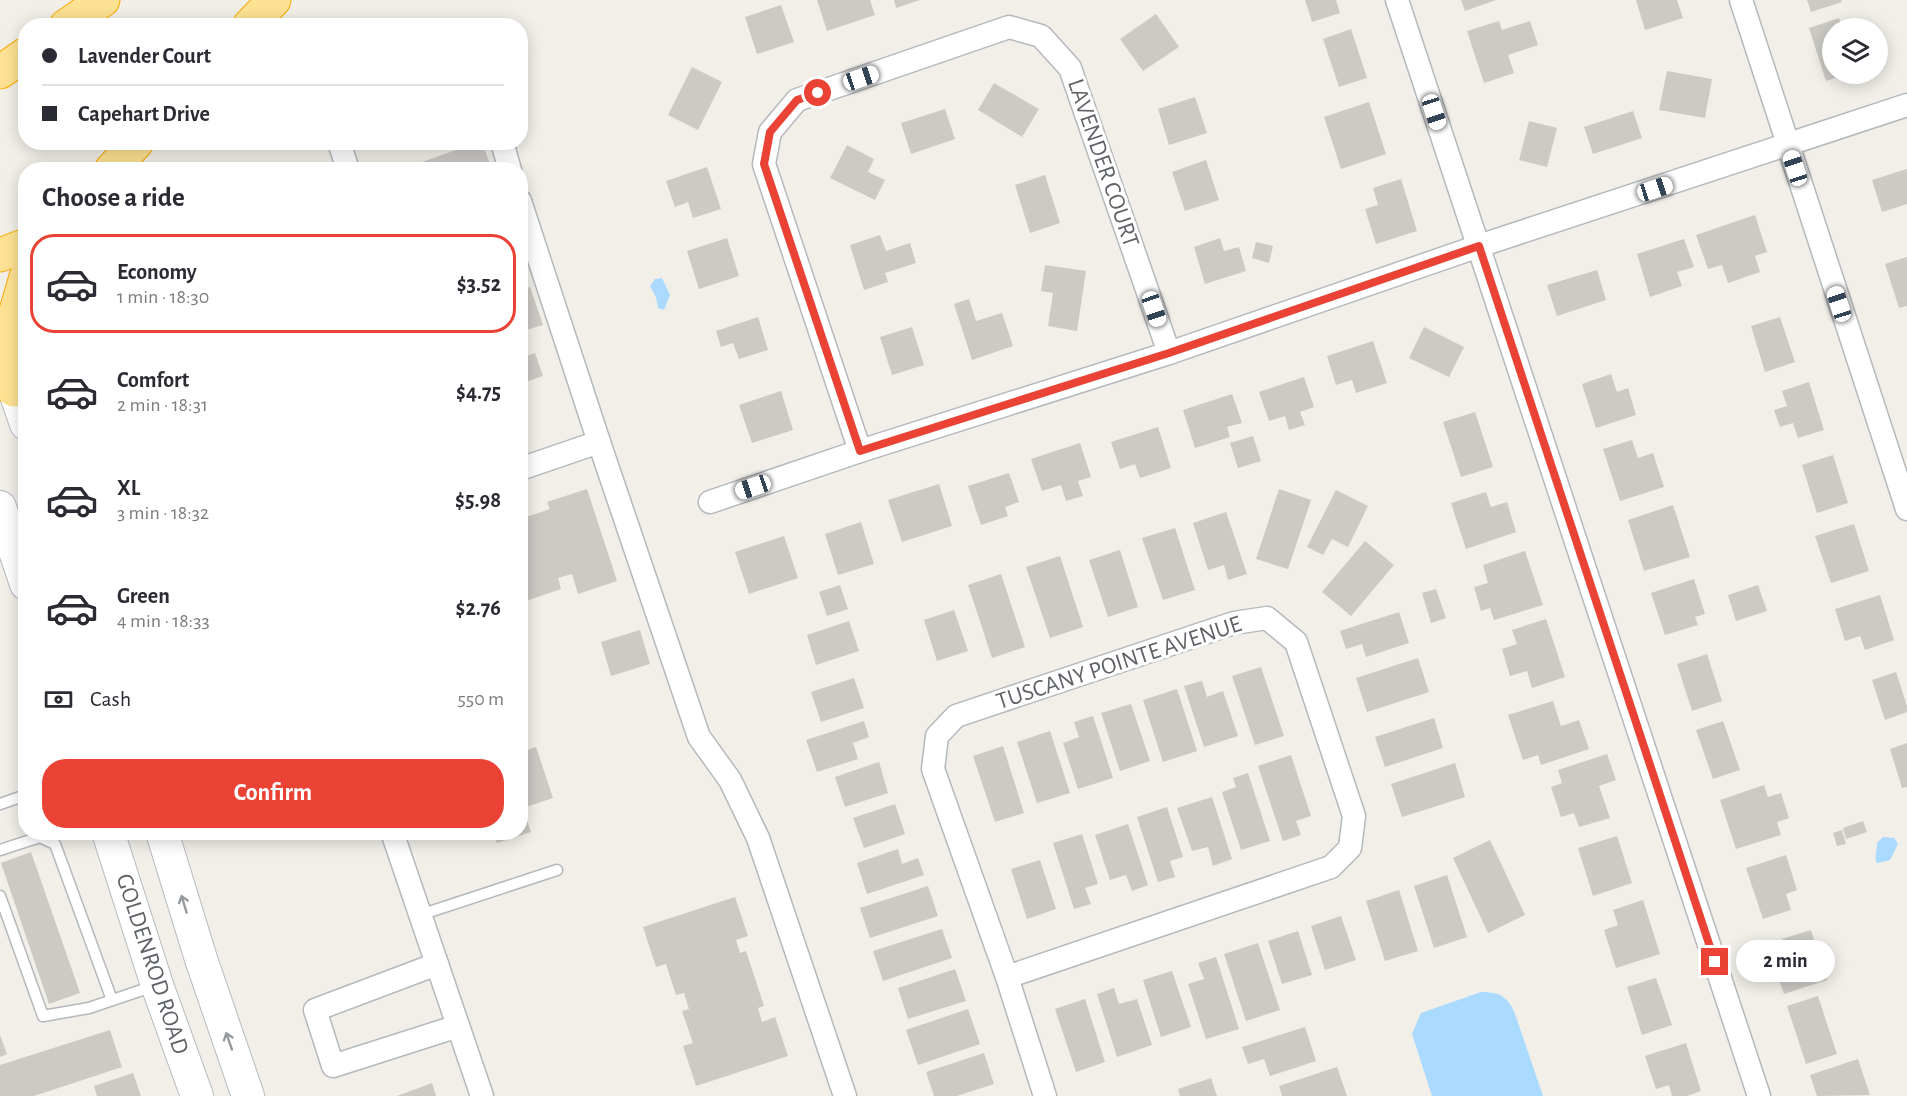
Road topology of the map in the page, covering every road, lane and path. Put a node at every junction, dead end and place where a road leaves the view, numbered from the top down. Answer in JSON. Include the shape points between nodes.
{"nodes":[{"id":1,"x":103,"y":0,"type":"edge"},
{"id":2,"x":274,"y":0,"type":"edge"},
{"id":3,"x":1397,"y":0,"type":"edge"},
{"id":4,"x":1741,"y":0,"type":"edge"},
{"id":5,"x":77,"y":18,"type":"edge"},
{"id":6,"x":257,"y":18,"type":"edge"},
{"id":7,"x":18,"y":60,"type":"edge"},
{"id":8,"x":0,"y":72,"type":"edge"},
{"id":9,"x":1907,"y":105,"type":"edge"},
{"id":10,"x":1787,"y":146,"type":"junction"},
{"id":11,"x":130,"y":150,"type":"edge"},
{"id":12,"x":118,"y":162,"type":"edge"},
{"id":13,"x":528,"y":225,"type":"edge"},
{"id":14,"x":1479,"y":246,"type":"junction"},
{"id":15,"x":18,"y":248,"type":"edge"},
{"id":16,"x":0,"y":255,"type":"edge"},
{"id":17,"x":18,"y":304,"type":"edge"},
{"id":18,"x":0,"y":348,"type":"edge"},
{"id":19,"x":1169,"y":353,"type":"junction"},
{"id":20,"x":14,"y":390,"type":"junction"},
{"id":21,"x":18,"y":401,"type":"edge"},
{"id":22,"x":599,"y":442,"type":"junction"},
{"id":23,"x":860,"y":451,"type":"junction"},
{"id":24,"x":528,"y":466,"type":"edge"},
{"id":25,"x":710,"y":502,"type":"dead end"},
{"id":26,"x":0,"y":507,"type":"edge"},
{"id":27,"x":1907,"y":509,"type":"edge"},
{"id":28,"x":18,"y":560,"type":"edge"},
{"id":29,"x":18,"y":798,"type":"edge"},
{"id":30,"x":0,"y":804,"type":"edge"},
{"id":31,"x":31,"y":840,"type":"edge"},
{"id":32,"x":46,"y":840,"type":"edge"},
{"id":33,"x":111,"y":840,"type":"edge"},
{"id":34,"x":158,"y":840,"type":"edge"},
{"id":35,"x":395,"y":840,"type":"edge"},
{"id":36,"x":0,"y":850,"type":"edge"},
{"id":37,"x":556,"y":870,"type":"dead end"},
{"id":38,"x":0,"y":896,"type":"edge"},
{"id":39,"x":420,"y":915,"type":"junction"},
{"id":40,"x":437,"y":964,"type":"junction"},
{"id":41,"x":1007,"y":977,"type":"junction"},
{"id":42,"x":157,"y":985,"type":"junction"},
{"id":43,"x":112,"y":1000,"type":"junction"},
{"id":44,"x":458,"y":1026,"type":"junction"},
{"id":45,"x":197,"y":1096,"type":"edge"},
{"id":46,"x":248,"y":1096,"type":"edge"},
{"id":47,"x":482,"y":1096,"type":"edge"},
{"id":48,"x":845,"y":1096,"type":"edge"},
{"id":49,"x":1045,"y":1096,"type":"edge"},
{"id":50,"x":1759,"y":1096,"type":"edge"}],
"edges":[{"from":1,"to":5,"type":"highway"},
{"from":2,"to":6,"type":"highway"},
{"from":3,"to":14,"type":"street"},
{"from":4,"to":10,"type":"street"},
{"from":7,"to":8,"type":"highway"},
{"from":9,"to":10,"type":"street"},
{"from":10,"to":14,"type":"street"},
{"from":10,"to":27,"type":"street"},
{"from":11,"to":12,"type":"highway"},
{"from":13,"to":22,"type":"street"},
{"from":14,"to":19,"type":"street"},
{"from":14,"to":50,"type":"street"},
{"from":15,"to":16,"type":"highway"},
{"from":17,"to":20,"type":"highway","via":[[14,318]]},
{"from":18,"to":20,"type":"main road"},
{"from":19,"to":23,"type":"street"},
{"from":19,"to":23,"type":"street","name":"LAVENDER COURT","via":[[1070,68],[1041,36],[1009,27],[797,100],[770,132],[764,164]]},
{"from":20,"to":21,"type":"main road"},
{"from":22,"to":24,"type":"street"},
{"from":22,"to":48,"type":"street","via":[[699,737],[730,780],[758,838]]},
{"from":23,"to":25,"type":"street"},
{"from":26,"to":28,"type":"main road"},
{"from":29,"to":30,"type":"lane"},
{"from":31,"to":36,"type":"lane"},
{"from":32,"to":43,"type":"lane","via":[[55,844]]},
{"from":33,"to":42,"type":"main road","name":"GOLDENROD ROAD"},
{"from":46,"to":34,"type":"main road","name":"GOLDENROD ROAD","one_way":true},
{"from":35,"to":39,"type":"street"},
{"from":37,"to":39,"type":"lane"},
{"from":38,"to":43,"type":"lane","via":[[43,1016]]},
{"from":39,"to":40,"type":"street"},
{"from":40,"to":44,"type":"street"},
{"from":40,"to":44,"type":"street","via":[[315,1010],[333,1066]]},
{"from":41,"to":41,"type":"street","name":"TUSCANY POINTE AVENUE","via":[[933,769],[938,736],[956,716],[1234,623],[1267,618],[1296,642],[1354,816],[1350,848],[1331,867]]},
{"from":41,"to":49,"type":"street","name":"TUSCANY POINTE AVENUE"},
{"from":42,"to":43,"type":"lane"},
{"from":42,"to":45,"type":"main road","name":"GOLDENROD ROAD"},
{"from":44,"to":47,"type":"street"}]}
